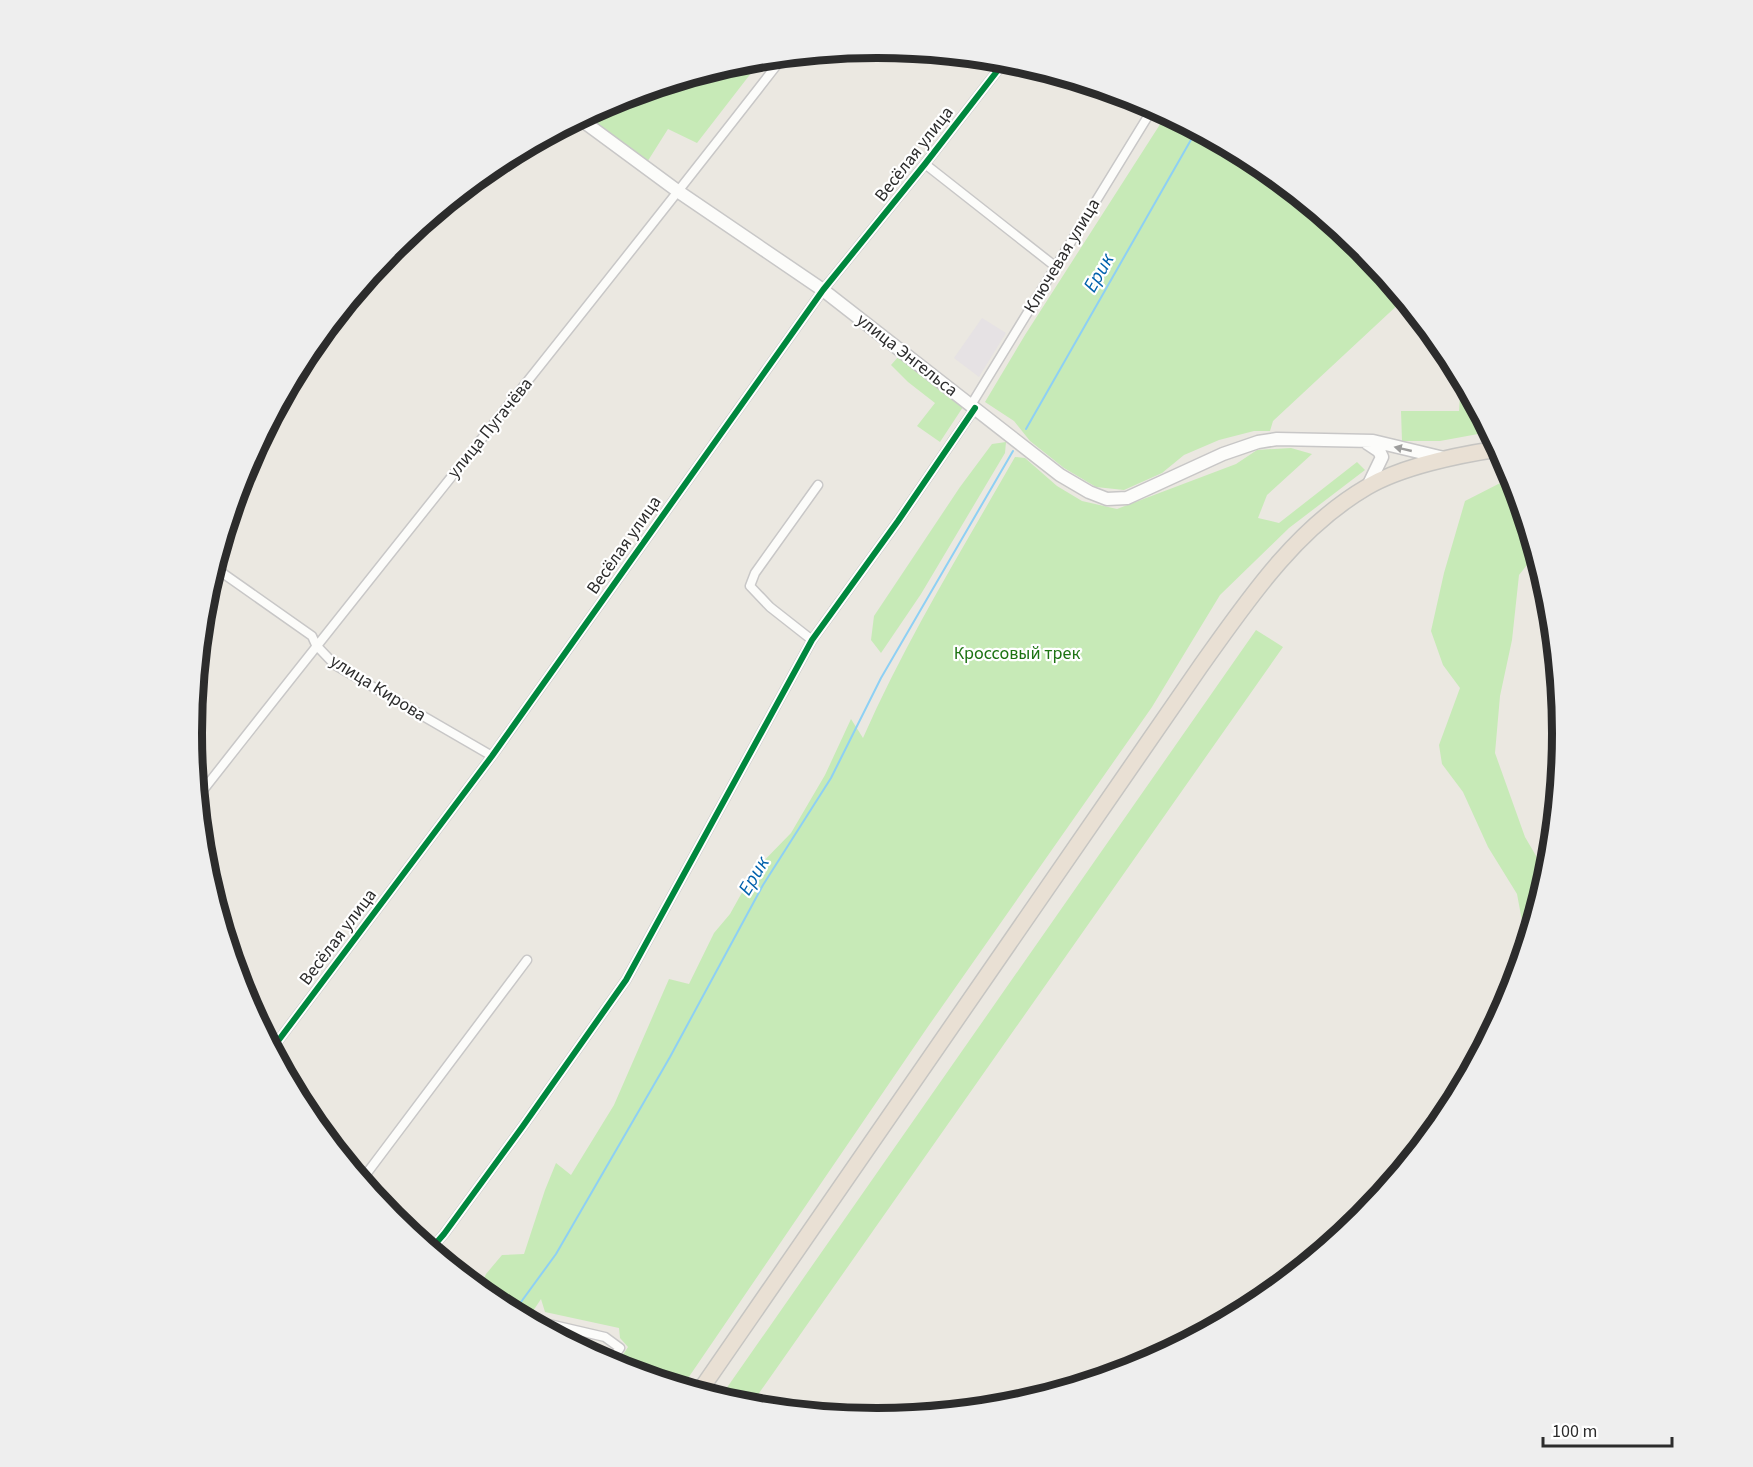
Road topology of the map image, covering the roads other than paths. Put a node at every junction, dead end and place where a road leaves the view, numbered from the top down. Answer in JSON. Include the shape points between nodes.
{"nodes":[{"id":1,"x":776,"y":66,"type":"edge"},
{"id":2,"x":998,"y":69,"type":"edge"},
{"id":3,"x":1148,"y":116,"type":"edge"},
{"id":4,"x":587,"y":124,"type":"edge"},
{"id":5,"x":925,"y":164,"type":"junction"},
{"id":6,"x":679,"y":192,"type":"junction"},
{"id":7,"x":1056,"y":267,"type":"junction"},
{"id":8,"x":823,"y":290,"type":"junction"},
{"id":9,"x":973,"y":406,"type":"junction"},
{"id":10,"x":1361,"y":440,"type":"junction"},
{"id":11,"x":1489,"y":451,"type":"edge"},
{"id":12,"x":1445,"y":459,"type":"junction"},
{"id":13,"x":818,"y":485,"type":"dead end"},
{"id":14,"x":1368,"y":486,"type":"junction"},
{"id":15,"x":222,"y":572,"type":"edge"},
{"id":16,"x":812,"y":640,"type":"junction"},
{"id":17,"x":316,"y":645,"type":"junction"},
{"id":18,"x":492,"y":756,"type":"junction"},
{"id":19,"x":204,"y":789,"type":"edge"},
{"id":20,"x":527,"y":960,"type":"dead end"},
{"id":21,"x":277,"y":1043,"type":"edge"},
{"id":22,"x":366,"y":1175,"type":"edge"},
{"id":23,"x":435,"y":1244,"type":"edge"},
{"id":24,"x":551,"y":1324,"type":"edge"},
{"id":25,"x":614,"y":1355,"type":"edge"},
{"id":26,"x":704,"y":1385,"type":"edge"}],
"edges":[{"from":1,"to":6,"type":"street","name":"улица Пугачёва"},
{"from":2,"to":5,"type":"street","name":"Весёлая улица"},
{"from":3,"to":7,"type":"street","name":"Ключевая улица"},
{"from":4,"to":6,"type":"street","name":"улица Энгельса"},
{"from":5,"to":7,"type":"street","name":"Весёлая улица"},
{"from":5,"to":8,"type":"street","name":"Весёлая улица"},
{"from":6,"to":8,"type":"street","name":"улица Энгельса"},
{"from":6,"to":17,"type":"street","name":"улица Пугачёва"},
{"from":7,"to":9,"type":"street","name":"Ключевая улица"},
{"from":8,"to":9,"type":"street","name":"улица Энгельса"},
{"from":8,"to":18,"type":"street","name":"Весёлая улица"},
{"from":9,"to":10,"type":"street","name":"улица Энгельса","via":[[1060,475],[1107,499],[1127,498],[1258,442]]},
{"from":9,"to":16,"type":"street","name":"Ключевая улица","via":[[898,521]]},
{"from":12,"to":10,"type":"street","name":"улица Энгельса","one_way":true},
{"from":10,"to":14,"type":"street","via":[[1379,451],[1382,458]]},
{"from":11,"to":12,"type":"highway"},
{"from":12,"to":14,"type":"highway"},
{"from":13,"to":16,"type":"street","via":[[750,586]]},
{"from":14,"to":26,"type":"highway","via":[[1310,532],[1253,593]]},
{"from":15,"to":17,"type":"street","name":"улица Кирова","via":[[312,636]]},
{"from":16,"to":23,"type":"street","name":"Ключевая улица","via":[[626,980]]},
{"from":17,"to":18,"type":"street","name":"улица Кирова","via":[[335,665]]},
{"from":17,"to":19,"type":"street","name":"улица Пугачёва"},
{"from":18,"to":21,"type":"street","name":"Весёлая улица"},
{"from":20,"to":22,"type":"street"},
{"from":24,"to":25,"type":"street","via":[[604,1337],[620,1348]]}]}
